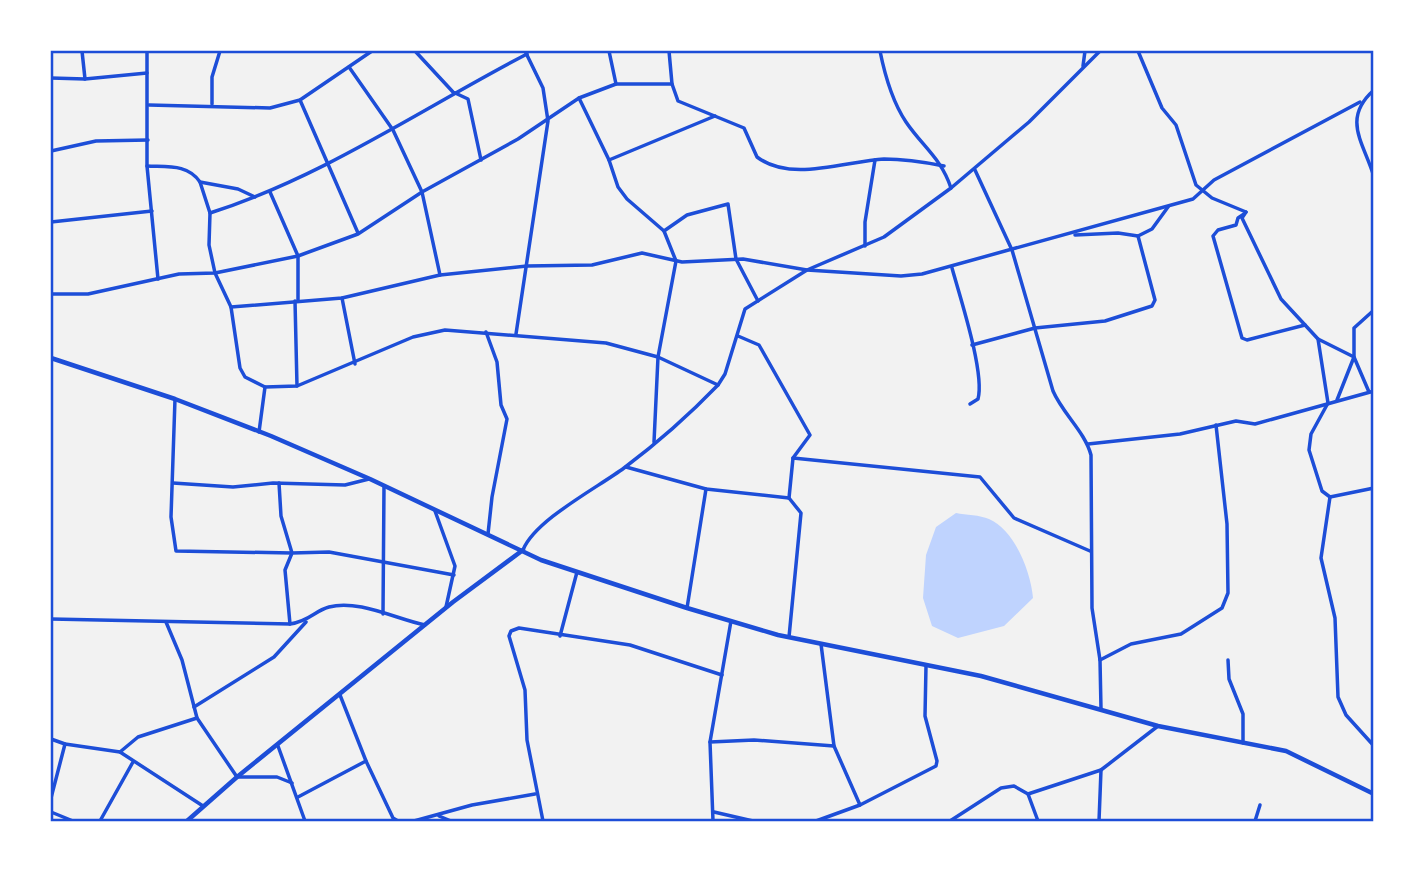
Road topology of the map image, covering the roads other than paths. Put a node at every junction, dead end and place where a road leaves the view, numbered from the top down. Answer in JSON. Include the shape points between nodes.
{"nodes":[{"id":1,"x":82,"y":51,"type":"edge"},
{"id":2,"x":146,"y":51,"type":"edge"},
{"id":3,"x":220,"y":51,"type":"edge"},
{"id":4,"x":372,"y":51,"type":"edge"},
{"id":5,"x":415,"y":51,"type":"edge"},
{"id":6,"x":609,"y":51,"type":"edge"},
{"id":7,"x":669,"y":51,"type":"edge"},
{"id":8,"x":880,"y":51,"type":"edge"},
{"id":9,"x":1085,"y":51,"type":"edge"},
{"id":10,"x":1100,"y":51,"type":"edge"},
{"id":11,"x":1138,"y":51,"type":"edge"},
{"id":12,"x":526,"y":52,"type":"edge"},
{"id":13,"x":1083,"y":66,"type":"junction"},
{"id":14,"x":349,"y":67,"type":"junction"},
{"id":15,"x":148,"y":74,"type":"junction"},
{"id":16,"x":51,"y":78,"type":"edge"},
{"id":17,"x":85,"y":79,"type":"junction"},
{"id":18,"x":616,"y":84,"type":"junction"},
{"id":19,"x":671,"y":84,"type":"junction"},
{"id":20,"x":1374,"y":90,"type":"edge"},
{"id":21,"x":453,"y":92,"type":"junction"},
{"id":22,"x":579,"y":98,"type":"junction"},
{"id":23,"x":300,"y":100,"type":"junction"},
{"id":24,"x":1360,"y":102,"type":"junction"},
{"id":25,"x":149,"y":104,"type":"junction"},
{"id":26,"x":212,"y":104,"type":"junction"},
{"id":27,"x":717,"y":115,"type":"junction"},
{"id":28,"x":548,"y":121,"type":"junction"},
{"id":29,"x":393,"y":130,"type":"junction"},
{"id":30,"x":148,"y":139,"type":"junction"},
{"id":31,"x":51,"y":151,"type":"edge"},
{"id":32,"x":481,"y":160,"type":"junction"},
{"id":33,"x":610,"y":160,"type":"junction"},
{"id":34,"x":875,"y":160,"type":"junction"},
{"id":35,"x":326,"y":162,"type":"junction"},
{"id":36,"x":147,"y":166,"type":"junction"},
{"id":37,"x":944,"y":166,"type":"junction"},
{"id":38,"x":975,"y":170,"type":"junction"},
{"id":39,"x":1374,"y":177,"type":"edge"},
{"id":40,"x":200,"y":182,"type":"junction"},
{"id":41,"x":951,"y":188,"type":"junction"},
{"id":42,"x":1202,"y":191,"type":"junction"},
{"id":43,"x":270,"y":192,"type":"junction"},
{"id":44,"x":422,"y":192,"type":"junction"},
{"id":45,"x":257,"y":198,"type":"junction"},
{"id":46,"x":1168,"y":207,"type":"junction"},
{"id":47,"x":152,"y":212,"type":"junction"},
{"id":48,"x":1246,"y":212,"type":"junction"},
{"id":49,"x":210,"y":213,"type":"junction"},
{"id":50,"x":51,"y":222,"type":"edge"},
{"id":51,"x":664,"y":231,"type":"junction"},
{"id":52,"x":358,"y":234,"type":"junction"},
{"id":53,"x":1069,"y":235,"type":"junction"},
{"id":54,"x":1138,"y":236,"type":"junction"},
{"id":55,"x":865,"y":246,"type":"junction"},
{"id":56,"x":1012,"y":250,"type":"junction"},
{"id":57,"x":298,"y":256,"type":"junction"},
{"id":58,"x":736,"y":259,"type":"junction"},
{"id":59,"x":676,"y":261,"type":"junction"},
{"id":60,"x":527,"y":265,"type":"junction"},
{"id":61,"x":952,"y":268,"type":"junction"},
{"id":62,"x":807,"y":270,"type":"junction"},
{"id":63,"x":215,"y":273,"type":"junction"},
{"id":64,"x":440,"y":275,"type":"junction"},
{"id":65,"x":158,"y":279,"type":"junction"},
{"id":66,"x":51,"y":294,"type":"edge"},
{"id":67,"x":342,"y":298,"type":"junction"},
{"id":68,"x":297,"y":301,"type":"junction"},
{"id":69,"x":758,"y":301,"type":"junction"},
{"id":70,"x":231,"y":307,"type":"junction"},
{"id":71,"x":1374,"y":310,"type":"edge"},
{"id":72,"x":1305,"y":325,"type":"junction"},
{"id":73,"x":1035,"y":328,"type":"junction"},
{"id":74,"x":486,"y":332,"type":"junction"},
{"id":75,"x":516,"y":334,"type":"junction"},
{"id":76,"x":737,"y":336,"type":"junction"},
{"id":77,"x":1318,"y":339,"type":"junction"},
{"id":78,"x":972,"y":345,"type":"junction"},
{"id":79,"x":658,"y":357,"type":"junction"},
{"id":80,"x":1354,"y":357,"type":"junction"},
{"id":81,"x":51,"y":358,"type":"edge"},
{"id":82,"x":355,"y":364,"type":"junction"},
{"id":83,"x":718,"y":385,"type":"junction"},
{"id":84,"x":297,"y":386,"type":"junction"},
{"id":85,"x":265,"y":387,"type":"junction"},
{"id":86,"x":1372,"y":392,"type":"edge"},
{"id":87,"x":175,"y":399,"type":"junction"},
{"id":88,"x":1337,"y":400,"type":"junction"},
{"id":89,"x":1328,"y":403,"type":"junction"},
{"id":90,"x":970,"y":404,"type":"dead end"},
{"id":91,"x":1216,"y":425,"type":"junction"},
{"id":92,"x":259,"y":432,"type":"junction"},
{"id":93,"x":654,"y":442,"type":"junction"},
{"id":94,"x":1088,"y":444,"type":"junction"},
{"id":95,"x":793,"y":458,"type":"junction"},
{"id":96,"x":626,"y":467,"type":"junction"},
{"id":97,"x":370,"y":479,"type":"junction"},
{"id":98,"x":173,"y":483,"type":"junction"},
{"id":99,"x":279,"y":483,"type":"junction"},
{"id":100,"x":384,"y":486,"type":"junction"},
{"id":101,"x":1374,"y":488,"type":"edge"},
{"id":102,"x":706,"y":489,"type":"junction"},
{"id":103,"x":1330,"y":497,"type":"junction"},
{"id":104,"x":789,"y":498,"type":"junction"},
{"id":105,"x":434,"y":510,"type":"junction"},
{"id":106,"x":488,"y":534,"type":"junction"},
{"id":107,"x":523,"y":550,"type":"junction"},
{"id":108,"x":1090,"y":551,"type":"junction"},
{"id":109,"x":292,"y":554,"type":"junction"},
{"id":110,"x":385,"y":564,"type":"junction"},
{"id":111,"x":577,"y":572,"type":"junction"},
{"id":112,"x":454,"y":575,"type":"junction"},
{"id":113,"x":445,"y":608,"type":"junction"},
{"id":114,"x":687,"y":608,"type":"junction"},
{"id":115,"x":383,"y":614,"type":"junction"},
{"id":116,"x":51,"y":619,"type":"edge"},
{"id":117,"x":306,"y":621,"type":"junction"},
{"id":118,"x":731,"y":621,"type":"junction"},
{"id":119,"x":166,"y":622,"type":"junction"},
{"id":120,"x":290,"y":624,"type":"junction"},
{"id":121,"x":425,"y":625,"type":"junction"},
{"id":122,"x":560,"y":636,"type":"junction"},
{"id":123,"x":789,"y":637,"type":"junction"},
{"id":124,"x":821,"y":644,"type":"junction"},
{"id":125,"x":1100,"y":660,"type":"junction"},
{"id":126,"x":1228,"y":660,"type":"dead end"},
{"id":127,"x":926,"y":666,"type":"junction"},
{"id":128,"x":722,"y":675,"type":"junction"},
{"id":129,"x":340,"y":695,"type":"junction"},
{"id":130,"x":194,"y":707,"type":"junction"},
{"id":131,"x":1101,"y":712,"type":"junction"},
{"id":132,"x":197,"y":718,"type":"junction"},
{"id":133,"x":1158,"y":726,"type":"junction"},
{"id":134,"x":51,"y":739,"type":"edge"},
{"id":135,"x":710,"y":742,"type":"junction"},
{"id":136,"x":1243,"y":743,"type":"junction"},
{"id":137,"x":65,"y":744,"type":"junction"},
{"id":138,"x":278,"y":746,"type":"junction"},
{"id":139,"x":834,"y":746,"type":"junction"},
{"id":140,"x":1374,"y":746,"type":"edge"},
{"id":141,"x":120,"y":752,"type":"junction"},
{"id":142,"x":366,"y":761,"type":"junction"},
{"id":143,"x":132,"y":762,"type":"junction"},
{"id":144,"x":1101,"y":771,"type":"junction"},
{"id":145,"x":237,"y":777,"type":"junction"},
{"id":146,"x":292,"y":783,"type":"junction"},
{"id":147,"x":535,"y":794,"type":"junction"},
{"id":148,"x":1028,"y":794,"type":"junction"},
{"id":149,"x":1374,"y":794,"type":"edge"},
{"id":150,"x":298,"y":797,"type":"junction"},
{"id":151,"x":51,"y":799,"type":"edge"},
{"id":152,"x":860,"y":805,"type":"junction"},
{"id":153,"x":1260,"y":805,"type":"dead end"},
{"id":154,"x":203,"y":806,"type":"junction"},
{"id":155,"x":51,"y":812,"type":"edge"},
{"id":156,"x":714,"y":812,"type":"junction"},
{"id":157,"x":437,"y":815,"type":"junction"},
{"id":158,"x":73,"y":821,"type":"edge"},
{"id":159,"x":100,"y":821,"type":"edge"},
{"id":160,"x":187,"y":821,"type":"edge"},
{"id":161,"x":306,"y":821,"type":"edge"},
{"id":162,"x":398,"y":821,"type":"edge"},
{"id":163,"x":414,"y":821,"type":"edge"},
{"id":164,"x":450,"y":821,"type":"edge"},
{"id":165,"x":543,"y":821,"type":"edge"},
{"id":166,"x":713,"y":821,"type":"edge"},
{"id":167,"x":753,"y":821,"type":"edge"},
{"id":168,"x":816,"y":821,"type":"edge"},
{"id":169,"x":950,"y":821,"type":"edge"},
{"id":170,"x":1038,"y":821,"type":"edge"},
{"id":171,"x":1099,"y":821,"type":"edge"},
{"id":172,"x":1255,"y":821,"type":"edge"}],
"edges":[{"from":1,"to":17,"type":"street"},
{"from":2,"to":15,"type":"street"},
{"from":3,"to":26,"type":"street","via":[[212,77]]},
{"from":4,"to":14,"type":"street"},
{"from":5,"to":21,"type":"street"},
{"from":6,"to":18,"type":"street"},
{"from":7,"to":19,"type":"street"},
{"from":8,"to":37,"type":"street","via":[[897,108]]},
{"from":9,"to":13,"type":"street"},
{"from":10,"to":13,"type":"street"},
{"from":11,"to":42,"type":"street"},
{"from":12,"to":21,"type":"street"},
{"from":12,"to":28,"type":"street","via":[[543,88]]},
{"from":13,"to":38,"type":"street"},
{"from":14,"to":23,"type":"street"},
{"from":14,"to":29,"type":"street"},
{"from":15,"to":17,"type":"street"},
{"from":15,"to":25,"type":"street"},
{"from":16,"to":17,"type":"street"},
{"from":18,"to":19,"type":"street"},
{"from":18,"to":22,"type":"street"},
{"from":19,"to":27,"type":"street","via":[[678,101]]},
{"from":20,"to":24,"type":"street"},
{"from":21,"to":29,"type":"street"},
{"from":21,"to":32,"type":"street","via":[[468,99]]},
{"from":22,"to":28,"type":"street"},
{"from":22,"to":33,"type":"street"},
{"from":23,"to":26,"type":"street","via":[[264,109]]},
{"from":23,"to":35,"type":"street"},
{"from":24,"to":39,"type":"street","via":[[1356,130]]},
{"from":24,"to":42,"type":"street","via":[[1214,180]]},
{"from":25,"to":26,"type":"street"},
{"from":25,"to":30,"type":"street"},
{"from":27,"to":33,"type":"street"},
{"from":27,"to":34,"type":"street","via":[[744,128],[757,157],[776,166],[804,169]]},
{"from":28,"to":32,"type":"street"},
{"from":28,"to":60,"type":"street"},
{"from":29,"to":35,"type":"street"},
{"from":29,"to":44,"type":"street"},
{"from":30,"to":31,"type":"street","via":[[96,141]]},
{"from":30,"to":36,"type":"street"},
{"from":32,"to":44,"type":"street"},
{"from":33,"to":51,"type":"street","via":[[622,193]]},
{"from":34,"to":37,"type":"street"},
{"from":34,"to":55,"type":"street"},
{"from":35,"to":43,"type":"street"},
{"from":35,"to":52,"type":"street"},
{"from":36,"to":40,"type":"street","via":[[185,168]]},
{"from":36,"to":47,"type":"street"},
{"from":37,"to":41,"type":"street"},
{"from":38,"to":41,"type":"street"},
{"from":38,"to":56,"type":"street"},
{"from":40,"to":45,"type":"street","via":[[238,189]]},
{"from":40,"to":49,"type":"street"},
{"from":41,"to":55,"type":"street"},
{"from":42,"to":46,"type":"street"},
{"from":42,"to":48,"type":"street"},
{"from":43,"to":45,"type":"street"},
{"from":43,"to":57,"type":"street"},
{"from":44,"to":52,"type":"street"},
{"from":44,"to":64,"type":"street"},
{"from":45,"to":49,"type":"street"},
{"from":46,"to":53,"type":"street"},
{"from":46,"to":54,"type":"street","via":[[1153,229]]},
{"from":47,"to":50,"type":"street"},
{"from":47,"to":65,"type":"street"},
{"from":48,"to":72,"type":"street","via":[[1242,218],[1282,299]]},
{"from":48,"to":72,"type":"street","via":[[1236,225],[1213,236],[1241,338]]},
{"from":49,"to":63,"type":"street","via":[[209,244]]},
{"from":51,"to":58,"type":"street","via":[[687,215],[728,204]]},
{"from":51,"to":59,"type":"street"},
{"from":52,"to":57,"type":"street"},
{"from":53,"to":54,"type":"street"},
{"from":53,"to":56,"type":"street"},
{"from":54,"to":73,"type":"street","via":[[1154,305],[1105,321]]},
{"from":55,"to":62,"type":"street"},
{"from":56,"to":61,"type":"street"},
{"from":56,"to":73,"type":"street"},
{"from":57,"to":63,"type":"street"},
{"from":57,"to":68,"type":"street"},
{"from":58,"to":59,"type":"street"},
{"from":58,"to":62,"type":"street"},
{"from":58,"to":69,"type":"street"},
{"from":59,"to":60,"type":"street","via":[[642,253],[592,265]]},
{"from":59,"to":79,"type":"street"},
{"from":60,"to":64,"type":"street"},
{"from":60,"to":75,"type":"street"},
{"from":61,"to":62,"type":"street","via":[[901,276]]},
{"from":61,"to":78,"type":"street"},
{"from":62,"to":69,"type":"street"},
{"from":63,"to":65,"type":"street"},
{"from":63,"to":70,"type":"street"},
{"from":64,"to":67,"type":"street"},
{"from":65,"to":66,"type":"street","via":[[88,294]]},
{"from":67,"to":68,"type":"street"},
{"from":67,"to":82,"type":"street"},
{"from":68,"to":70,"type":"street"},
{"from":68,"to":84,"type":"street"},
{"from":69,"to":76,"type":"street","via":[[745,309]]},
{"from":70,"to":85,"type":"street","via":[[240,368],[245,377]]},
{"from":71,"to":80,"type":"street","via":[[1354,328]]},
{"from":72,"to":77,"type":"street"},
{"from":73,"to":78,"type":"street"},
{"from":73,"to":94,"type":"street","via":[[1058,403]]},
{"from":74,"to":75,"type":"street"},
{"from":74,"to":82,"type":"street","via":[[430,333]]},
{"from":74,"to":106,"type":"street","via":[[497,362],[507,419]]},
{"from":75,"to":79,"type":"street","via":[[592,340]]},
{"from":76,"to":83,"type":"street"},
{"from":76,"to":95,"type":"street","via":[[759,345],[810,435]]},
{"from":77,"to":80,"type":"street"},
{"from":77,"to":89,"type":"street"},
{"from":78,"to":90,"type":"street","via":[[979,394]]},
{"from":79,"to":83,"type":"street"},
{"from":79,"to":93,"type":"street"},
{"from":80,"to":86,"type":"street"},
{"from":80,"to":88,"type":"street"},
{"from":81,"to":87,"type":"street"},
{"from":82,"to":84,"type":"street"},
{"from":83,"to":93,"type":"street"},
{"from":84,"to":85,"type":"street"},
{"from":85,"to":92,"type":"street"},
{"from":86,"to":88,"type":"street"},
{"from":87,"to":92,"type":"street"},
{"from":87,"to":98,"type":"street"},
{"from":88,"to":89,"type":"street"},
{"from":89,"to":91,"type":"street","via":[[1255,424]]},
{"from":89,"to":103,"type":"street","via":[[1311,434],[1309,450],[1322,491]]},
{"from":91,"to":94,"type":"street","via":[[1170,436]]},
{"from":91,"to":125,"type":"street","via":[[1227,524],[1225,604],[1181,634],[1131,644]]},
{"from":92,"to":97,"type":"street"},
{"from":93,"to":96,"type":"street"},
{"from":94,"to":108,"type":"street","via":[[1092,464]]},
{"from":95,"to":104,"type":"street"},
{"from":95,"to":108,"type":"street","via":[[980,477],[1014,519]]},
{"from":96,"to":102,"type":"street"},
{"from":96,"to":107,"type":"street","via":[[547,522]]},
{"from":97,"to":99,"type":"street","via":[[345,485]]},
{"from":97,"to":100,"type":"street"},
{"from":98,"to":99,"type":"street","via":[[233,487]]},
{"from":98,"to":109,"type":"street","via":[[172,541],[176,551]]},
{"from":99,"to":109,"type":"street","via":[[281,516]]},
{"from":100,"to":105,"type":"street"},
{"from":100,"to":110,"type":"street"},
{"from":101,"to":103,"type":"street"},
{"from":102,"to":104,"type":"street"},
{"from":102,"to":114,"type":"street"},
{"from":103,"to":140,"type":"street","via":[[1321,558],[1335,618],[1338,697],[1346,715]]},
{"from":104,"to":123,"type":"street","via":[[801,513]]},
{"from":105,"to":106,"type":"street"},
{"from":105,"to":112,"type":"street","via":[[453,556]]},
{"from":106,"to":107,"type":"street"},
{"from":107,"to":111,"type":"street"},
{"from":107,"to":113,"type":"street"},
{"from":108,"to":125,"type":"street"},
{"from":109,"to":110,"type":"street","via":[[329,552]]},
{"from":109,"to":120,"type":"street","via":[[285,570]]},
{"from":110,"to":112,"type":"street"},
{"from":110,"to":115,"type":"street"},
{"from":111,"to":114,"type":"street"},
{"from":111,"to":122,"type":"street"},
{"from":112,"to":113,"type":"street"},
{"from":113,"to":121,"type":"street"},
{"from":114,"to":118,"type":"street"},
{"from":115,"to":117,"type":"street","via":[[343,604],[325,608]]},
{"from":115,"to":121,"type":"street"},
{"from":116,"to":119,"type":"street"},
{"from":117,"to":120,"type":"street"},
{"from":117,"to":130,"type":"street","via":[[274,657]]},
{"from":118,"to":123,"type":"street"},
{"from":118,"to":128,"type":"street"},
{"from":119,"to":120,"type":"street"},
{"from":119,"to":130,"type":"street"},
{"from":121,"to":129,"type":"street"},
{"from":122,"to":128,"type":"street","via":[[630,645]]},
{"from":122,"to":147,"type":"street","via":[[519,628],[509,636],[525,690]]},
{"from":123,"to":124,"type":"street"},
{"from":124,"to":127,"type":"street"},
{"from":124,"to":139,"type":"street"},
{"from":125,"to":131,"type":"street"},
{"from":126,"to":136,"type":"street","via":[[1229,679],[1243,714]]},
{"from":127,"to":131,"type":"street","via":[[981,676]]},
{"from":127,"to":152,"type":"street","via":[[925,716],[937,763]]},
{"from":128,"to":135,"type":"street"},
{"from":129,"to":138,"type":"street"},
{"from":129,"to":142,"type":"street"},
{"from":130,"to":132,"type":"street"},
{"from":131,"to":133,"type":"street"},
{"from":132,"to":141,"type":"street","via":[[138,737]]},
{"from":132,"to":145,"type":"street"},
{"from":133,"to":136,"type":"street"},
{"from":133,"to":144,"type":"street"},
{"from":134,"to":137,"type":"street"},
{"from":135,"to":139,"type":"street","via":[[765,740]]},
{"from":135,"to":156,"type":"street"},
{"from":136,"to":149,"type":"street","via":[[1296,754]]},
{"from":137,"to":141,"type":"street"},
{"from":137,"to":151,"type":"street"},
{"from":138,"to":145,"type":"street"},
{"from":138,"to":146,"type":"street"},
{"from":139,"to":152,"type":"street"},
{"from":141,"to":143,"type":"street"},
{"from":142,"to":150,"type":"street"},
{"from":142,"to":162,"type":"street"},
{"from":143,"to":154,"type":"street"},
{"from":143,"to":159,"type":"street"},
{"from":144,"to":148,"type":"street"},
{"from":144,"to":171,"type":"street"},
{"from":145,"to":146,"type":"street","via":[[277,777]]},
{"from":145,"to":154,"type":"street"},
{"from":146,"to":150,"type":"street"},
{"from":147,"to":157,"type":"street"},
{"from":147,"to":165,"type":"street"},
{"from":148,"to":169,"type":"street","via":[[1014,786],[1001,788]]},
{"from":148,"to":170,"type":"street"},
{"from":150,"to":161,"type":"street"},
{"from":152,"to":168,"type":"street"},
{"from":153,"to":172,"type":"street"},
{"from":154,"to":160,"type":"street"},
{"from":155,"to":158,"type":"street"},
{"from":156,"to":166,"type":"street"},
{"from":156,"to":167,"type":"street"},
{"from":157,"to":163,"type":"street"},
{"from":157,"to":164,"type":"street"}]}
